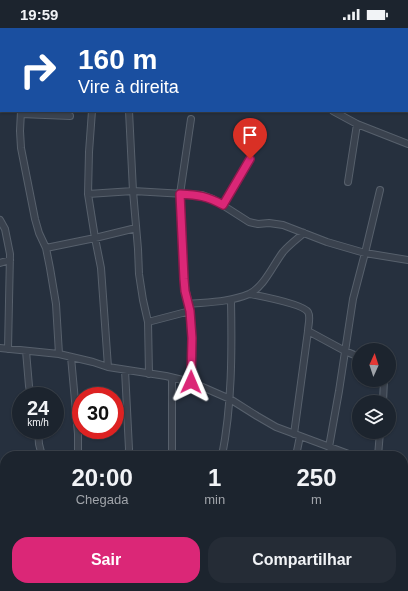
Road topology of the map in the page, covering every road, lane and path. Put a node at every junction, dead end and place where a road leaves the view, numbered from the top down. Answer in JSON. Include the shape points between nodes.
{"nodes":[{"id":1,"x":92,"y":112,"type":"edge"},
{"id":2,"x":130,"y":112,"type":"edge"},
{"id":3,"x":335,"y":112,"type":"edge"},
{"id":4,"x":21,"y":113,"type":"edge"},
{"id":5,"x":70,"y":116,"type":"dead end"},
{"id":6,"x":191,"y":118,"type":"dead end"},
{"id":7,"x":357,"y":124,"type":"junction"},
{"id":8,"x":408,"y":144,"type":"edge"},
{"id":9,"x":250,"y":159,"type":"dead end"},
{"id":10,"x":348,"y":182,"type":"dead end"},
{"id":11,"x":380,"y":190,"type":"dead end"},
{"id":12,"x":133,"y":191,"type":"junction"},
{"id":13,"x":88,"y":194,"type":"junction"},
{"id":14,"x":180,"y":194,"type":"junction"},
{"id":15,"x":223,"y":205,"type":"junction"},
{"id":16,"x":0,"y":220,"type":"edge"},
{"id":17,"x":136,"y":228,"type":"junction"},
{"id":18,"x":304,"y":233,"type":"junction"},
{"id":19,"x":95,"y":238,"type":"junction"},
{"id":20,"x":46,"y":248,"type":"junction"},
{"id":21,"x":366,"y":252,"type":"junction"},
{"id":22,"x":10,"y":260,"type":"junction"},
{"id":23,"x":408,"y":260,"type":"edge"},
{"id":24,"x":0,"y":263,"type":"edge"},
{"id":25,"x":250,"y":294,"type":"junction"},
{"id":26,"x":231,"y":300,"type":"junction"},
{"id":27,"x":188,"y":304,"type":"junction"},
{"id":28,"x":190,"y":311,"type":"junction"},
{"id":29,"x":148,"y":322,"type":"junction"},
{"id":30,"x":308,"y":331,"type":"junction"},
{"id":31,"x":0,"y":348,"type":"edge"},
{"id":32,"x":8,"y":349,"type":"junction"},
{"id":33,"x":26,"y":351,"type":"junction"},
{"id":34,"x":345,"y":351,"type":"junction"},
{"id":35,"x":59,"y":354,"type":"junction"},
{"id":36,"x":352,"y":354,"type":"edge"},
{"id":37,"x":71,"y":357,"type":"junction"},
{"id":38,"x":108,"y":367,"type":"junction"},
{"id":39,"x":125,"y":370,"type":"junction"},
{"id":40,"x":149,"y":374,"type":"junction"},
{"id":41,"x":172,"y":378,"type":"junction"},
{"id":42,"x":191,"y":382,"type":"junction"},
{"id":43,"x":29,"y":387,"type":"edge"},
{"id":44,"x":230,"y":399,"type":"junction"},
{"id":45,"x":297,"y":435,"type":"junction"},
{"id":46,"x":39,"y":439,"type":"edge"},
{"id":47,"x":379,"y":439,"type":"edge"},
{"id":48,"x":329,"y":447,"type":"junction"},
{"id":49,"x":41,"y":451,"type":"edge"},
{"id":50,"x":78,"y":451,"type":"edge"},
{"id":51,"x":129,"y":451,"type":"edge"},
{"id":52,"x":172,"y":451,"type":"edge"},
{"id":53,"x":223,"y":451,"type":"edge"},
{"id":54,"x":296,"y":451,"type":"edge"},
{"id":55,"x":340,"y":451,"type":"edge"},
{"id":56,"x":378,"y":451,"type":"edge"},
{"id":57,"x":264,"y":591,"type":"edge"},
{"id":58,"x":269,"y":591,"type":"edge"}],
"edges":[{"from":1,"to":13,"type":"street"},
{"from":2,"to":12,"type":"street"},
{"from":3,"to":7,"type":"street"},
{"from":4,"to":5,"type":"street"},
{"from":4,"to":20,"type":"street","via":[[20,142],[25,173],[39,233]]},
{"from":6,"to":14,"type":"street"},
{"from":7,"to":8,"type":"street"},
{"from":7,"to":10,"type":"street"},
{"from":9,"to":15,"type":"street"},
{"from":11,"to":21,"type":"street"},
{"from":12,"to":13,"type":"street"},
{"from":12,"to":14,"type":"street"},
{"from":12,"to":17,"type":"street"},
{"from":13,"to":19,"type":"street"},
{"from":14,"to":15,"type":"street","via":[[202,196]]},
{"from":14,"to":27,"type":"street","via":[[184,279]]},
{"from":15,"to":18,"type":"street","via":[[249,222],[283,225]]},
{"from":16,"to":22,"type":"street","via":[[5,229]]},
{"from":17,"to":19,"type":"street"},
{"from":17,"to":29,"type":"street","via":[[139,274]]},
{"from":18,"to":21,"type":"street"},
{"from":18,"to":25,"type":"street","via":[[276,260],[260,287]]},
{"from":19,"to":20,"type":"street"},
{"from":19,"to":38,"type":"street","via":[[101,268]]},
{"from":20,"to":35,"type":"street","via":[[56,304]]},
{"from":21,"to":23,"type":"street"},
{"from":21,"to":34,"type":"street","via":[[353,299]]},
{"from":22,"to":24,"type":"street"},
{"from":22,"to":32,"type":"street"},
{"from":25,"to":26,"type":"street"},
{"from":25,"to":30,"type":"street","via":[[284,301],[306,310],[309,313]]},
{"from":26,"to":27,"type":"street"},
{"from":26,"to":44,"type":"street"},
{"from":27,"to":28,"type":"street"},
{"from":28,"to":29,"type":"street"},
{"from":28,"to":42,"type":"street"},
{"from":29,"to":40,"type":"street"},
{"from":30,"to":34,"type":"street"},
{"from":30,"to":45,"type":"street"},
{"from":31,"to":32,"type":"street"},
{"from":32,"to":33,"type":"street"},
{"from":33,"to":35,"type":"street"},
{"from":33,"to":43,"type":"street"},
{"from":34,"to":36,"type":"street"},
{"from":34,"to":48,"type":"street"},
{"from":35,"to":37,"type":"street"},
{"from":37,"to":38,"type":"street"},
{"from":37,"to":50,"type":"street"},
{"from":38,"to":39,"type":"street"},
{"from":39,"to":40,"type":"street"},
{"from":39,"to":51,"type":"street"},
{"from":40,"to":41,"type":"street"},
{"from":41,"to":42,"type":"street"},
{"from":41,"to":52,"type":"street"},
{"from":42,"to":44,"type":"street"},
{"from":44,"to":45,"type":"street","via":[[276,427]]},
{"from":44,"to":53,"type":"street"},
{"from":45,"to":48,"type":"street"},
{"from":45,"to":54,"type":"street"},
{"from":46,"to":49,"type":"street"},
{"from":47,"to":56,"type":"street"},
{"from":48,"to":55,"type":"street"},
{"from":57,"to":58,"type":"street"}]}
